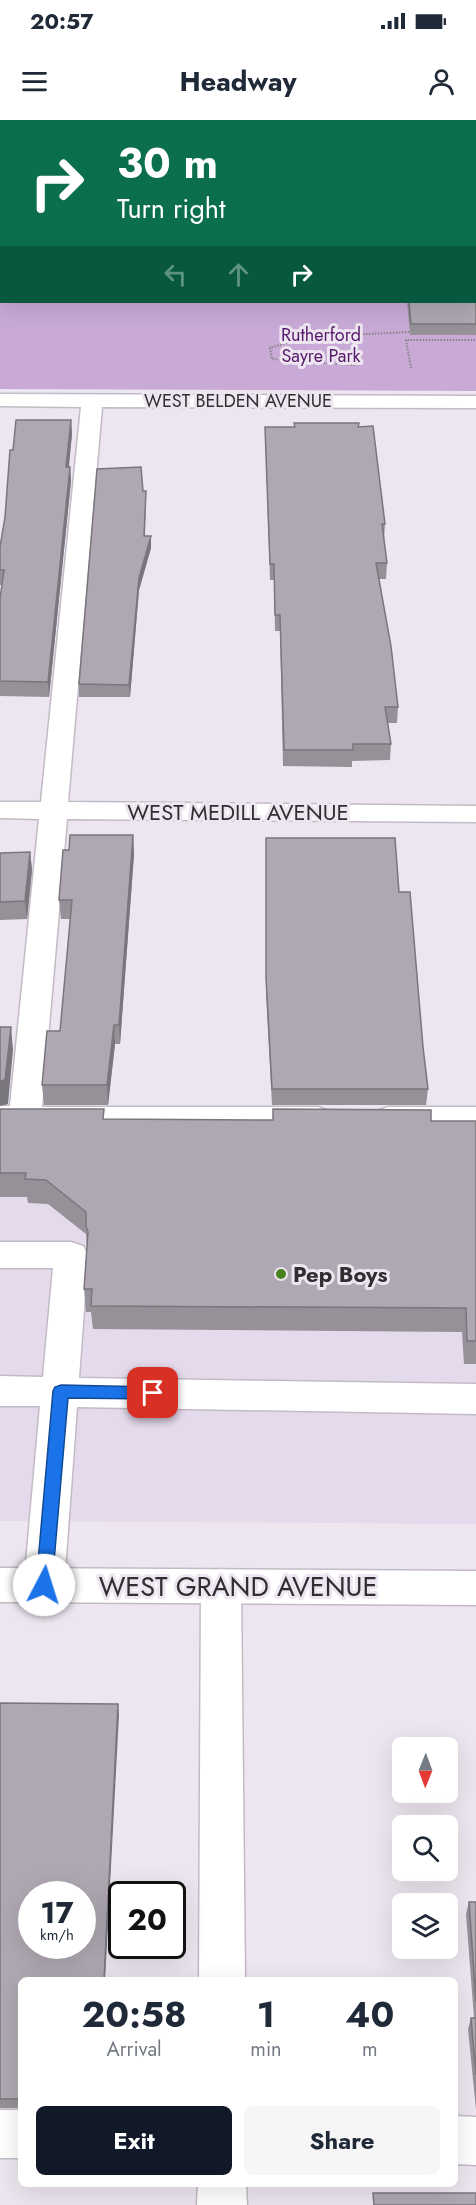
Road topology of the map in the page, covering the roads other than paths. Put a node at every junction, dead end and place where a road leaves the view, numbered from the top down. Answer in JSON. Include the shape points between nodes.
{"nodes":[{"id":1,"x":0,"y":400,"type":"edge"},
{"id":2,"x":92,"y":400,"type":"junction"},
{"id":3,"x":474,"y":402,"type":"edge"},
{"id":4,"x":476,"y":423,"type":"edge"},
{"id":5,"x":0,"y":810,"type":"edge"},
{"id":6,"x":54,"y":810,"type":"junction"},
{"id":7,"x":476,"y":814,"type":"edge"},
{"id":8,"x":12,"y":1118,"type":"edge"},
{"id":9,"x":476,"y":1119,"type":"edge"},
{"id":10,"x":0,"y":1255,"type":"edge"},
{"id":11,"x":0,"y":1391,"type":"edge"},
{"id":12,"x":61,"y":1391,"type":"junction"},
{"id":13,"x":476,"y":1399,"type":"edge"},
{"id":14,"x":0,"y":1585,"type":"edge"},
{"id":15,"x":44,"y":1585,"type":"junction"},
{"id":16,"x":221,"y":1586,"type":"junction"},
{"id":17,"x":476,"y":1587,"type":"edge"},
{"id":18,"x":222,"y":1977,"type":"edge"},
{"id":19,"x":0,"y":2134,"type":"edge"},
{"id":20,"x":18,"y":2134,"type":"edge"},
{"id":21,"x":458,"y":2140,"type":"edge"},
{"id":22,"x":476,"y":2141,"type":"edge"},
{"id":23,"x":222,"y":2187,"type":"edge"},
{"id":24,"x":222,"y":2205,"type":"edge"}],
"edges":[{"from":1,"to":2,"type":"street","name":"WEST BELDEN AVENUE"},
{"from":2,"to":3,"type":"street","name":"WEST BELDEN AVENUE"},
{"from":2,"to":6,"type":"street"},
{"from":3,"to":4,"type":"street"},
{"from":5,"to":6,"type":"street","name":"WEST MEDILL AVENUE"},
{"from":6,"to":7,"type":"street","name":"WEST MEDILL AVENUE"},
{"from":6,"to":8,"type":"street"},
{"from":8,"to":9,"type":"street"},
{"from":10,"to":12,"type":"street","via":[[71,1256]]},
{"from":11,"to":12,"type":"street"},
{"from":12,"to":13,"type":"street"},
{"from":12,"to":15,"type":"street"},
{"from":14,"to":15,"type":"street","name":"WEST GRAND AVENUE"},
{"from":15,"to":16,"type":"street","name":"WEST GRAND AVENUE"},
{"from":16,"to":17,"type":"street","name":"WEST GRAND AVENUE"},
{"from":16,"to":18,"type":"street"},
{"from":19,"to":20,"type":"street"},
{"from":21,"to":22,"type":"street"},
{"from":23,"to":24,"type":"street"}]}
